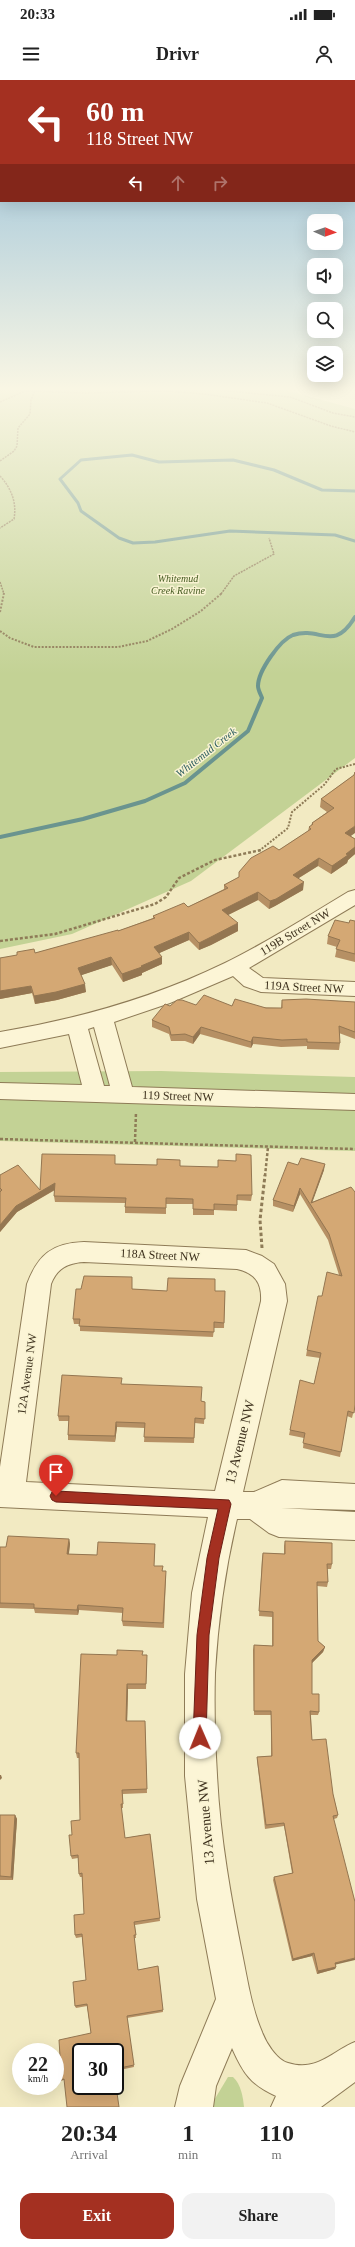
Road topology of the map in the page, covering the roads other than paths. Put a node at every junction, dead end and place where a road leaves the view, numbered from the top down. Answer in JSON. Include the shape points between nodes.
{"nodes":[{"id":1,"x":355,"y":896,"type":"edge"},
{"id":2,"x":235,"y":967,"type":"junction"},
{"id":3,"x":355,"y":989,"type":"edge"},
{"id":4,"x":102,"y":1018,"type":"junction"},
{"id":5,"x":78,"y":1026,"type":"junction"},
{"id":6,"x":0,"y":1040,"type":"edge"},
{"id":7,"x":0,"y":1091,"type":"edge"},
{"id":8,"x":95,"y":1093,"type":"junction"},
{"id":9,"x":123,"y":1094,"type":"junction"},
{"id":10,"x":355,"y":1102,"type":"edge"},
{"id":11,"x":55,"y":1258,"type":"joint"},
{"id":12,"x":264,"y":1268,"type":"joint"},
{"id":13,"x":5,"y":1494,"type":"edge"},
{"id":14,"x":355,"y":1497,"type":"edge"},
{"id":15,"x":225,"y":1504,"type":"junction"},
{"id":16,"x":255,"y":1506,"type":"junction"},
{"id":17,"x":355,"y":1526,"type":"edge"},
{"id":18,"x":234,"y":1999,"type":"junction"},
{"id":19,"x":341,"y":2070,"type":"edge"},
{"id":20,"x":194,"y":2107,"type":"edge"},
{"id":21,"x":290,"y":2107,"type":"edge"}],
"edges":[{"from":1,"to":2,"type":"street","name":"119B Street NW"},
{"from":2,"to":3,"type":"street","name":"119A Street NW","via":[[251,981],[261,985]]},
{"from":2,"to":4,"type":"street","via":[[177,992]]},
{"from":4,"to":5,"type":"street"},
{"from":4,"to":9,"type":"street"},
{"from":5,"to":6,"type":"street"},
{"from":5,"to":8,"type":"street"},
{"from":7,"to":8,"type":"street","name":"119 Street NW"},
{"from":8,"to":9,"type":"street","name":"119 Street NW"},
{"from":9,"to":10,"type":"street","name":"119 Street NW"},
{"from":11,"to":12,"type":"street","name":"118A Street NW","via":[[69,1253],[84,1252],[230,1258],[250,1260]]},
{"from":11,"to":13,"type":"street","name":"12A Avenue NW","via":[[45,1269],[39,1284]]},
{"from":12,"to":15,"type":"street","name":"13 Avenue NW","via":[[273,1285],[274,1301]]},
{"from":13,"to":15,"type":"street"},
{"from":14,"to":16,"type":"street","via":[[282,1493]]},
{"from":15,"to":16,"type":"street"},
{"from":15,"to":18,"type":"street","name":"13 Avenue NW","via":[[213,1558],[204,1628],[199,1704],[203,1804],[214,1899]]},
{"from":16,"to":17,"type":"street","via":[[279,1523]]},
{"from":18,"to":19,"type":"street","name":"13 Avenue NW","via":[[248,2048],[258,2064],[269,2073],[285,2080],[312,2084]]},
{"from":18,"to":20,"type":"street","via":[[198,2086]]},
{"from":19,"to":21,"type":"street"}]}
